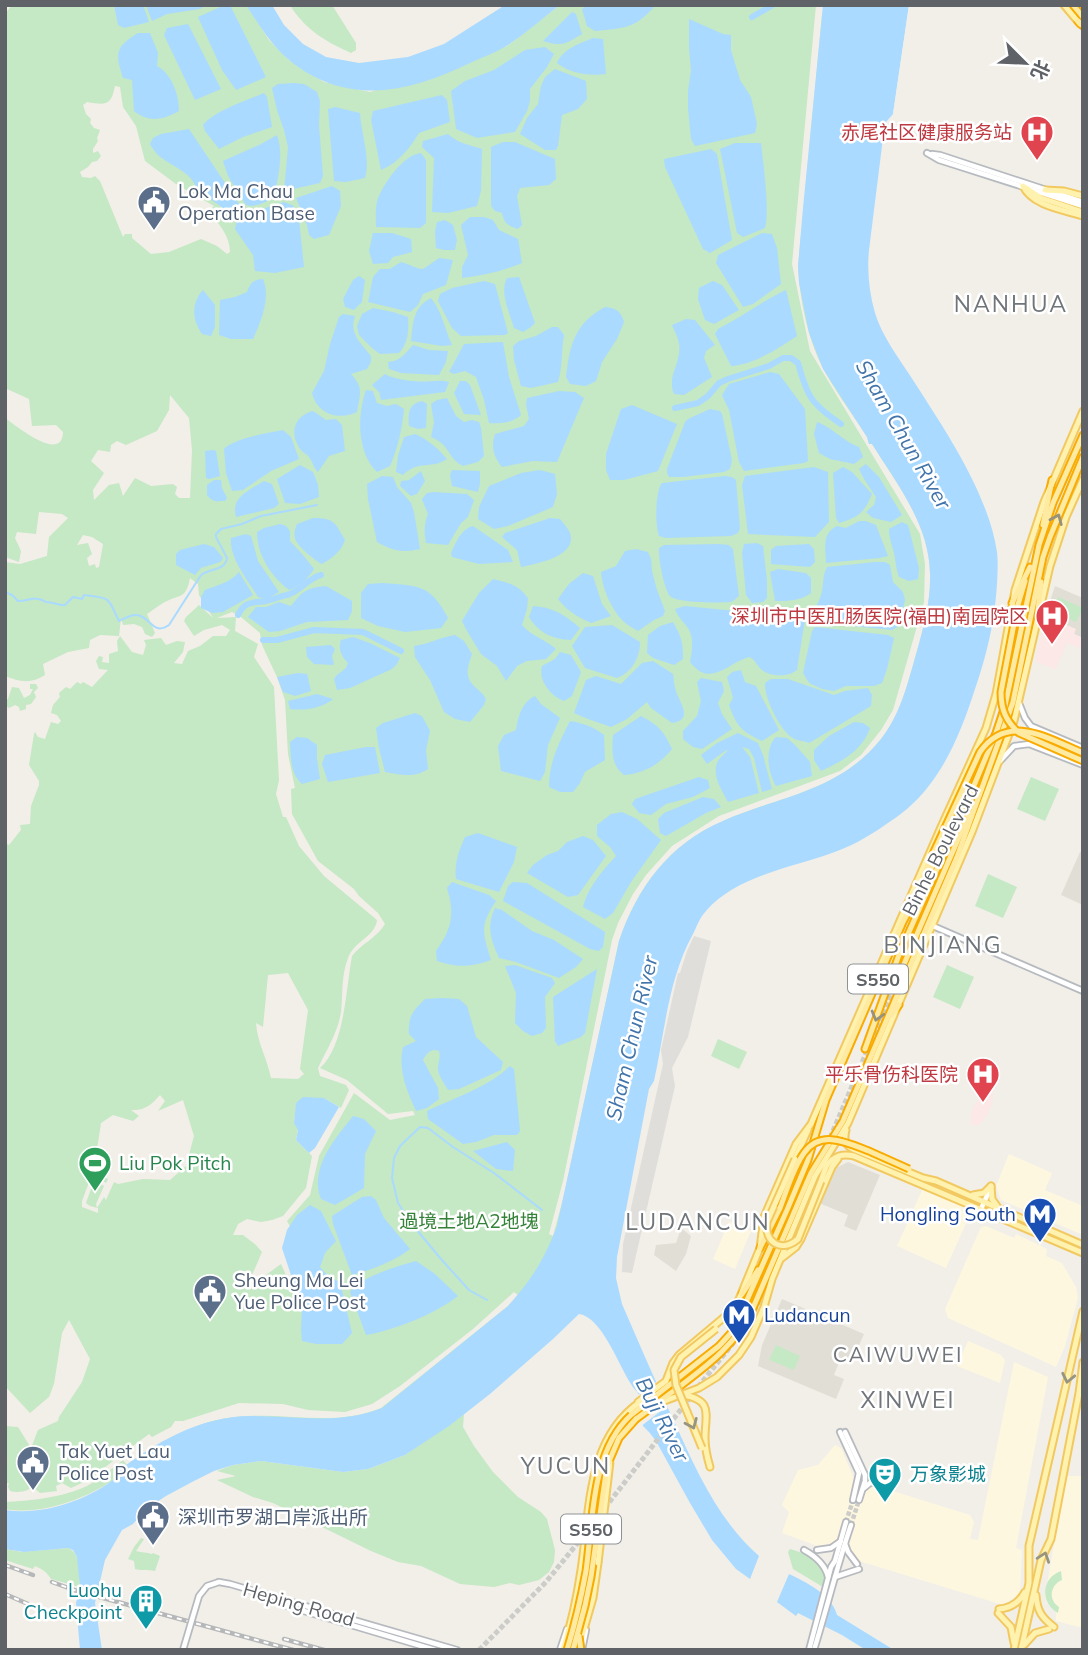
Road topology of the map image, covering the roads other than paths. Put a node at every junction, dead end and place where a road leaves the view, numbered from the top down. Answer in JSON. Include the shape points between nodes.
{"nodes":[{"id":1,"x":1064,"y":5,"type":"edge"},
{"id":2,"x":1073,"y":5,"type":"edge"},
{"id":3,"x":1082,"y":23,"type":"edge"},
{"id":4,"x":1023,"y":186,"type":"junction"},
{"id":5,"x":1045,"y":190,"type":"junction"},
{"id":6,"x":1083,"y":196,"type":"edge"},
{"id":7,"x":1083,"y":204,"type":"edge"},
{"id":8,"x":1083,"y":214,"type":"edge"},
{"id":9,"x":1083,"y":411,"type":"edge"},
{"id":10,"x":1083,"y":435,"type":"edge"},
{"id":11,"x":1083,"y":457,"type":"edge"},
{"id":12,"x":1083,"y":479,"type":"edge"},
{"id":13,"x":1052,"y":480,"type":"junction"},
{"id":14,"x":1039,"y":545,"type":"junction"},
{"id":15,"x":1036,"y":555,"type":"junction"},
{"id":16,"x":1043,"y":557,"type":"junction"},
{"id":17,"x":1014,"y":605,"type":"junction"},
{"id":18,"x":1038,"y":610,"type":"junction"},
{"id":19,"x":1019,"y":703,"type":"junction"},
{"id":20,"x":1039,"y":730,"type":"junction"},
{"id":21,"x":1034,"y":745,"type":"junction"},
{"id":22,"x":1083,"y":751,"type":"edge"},
{"id":23,"x":1083,"y":763,"type":"edge"},
{"id":24,"x":997,"y":766,"type":"junction"},
{"id":25,"x":982,"y":788,"type":"junction"},
{"id":26,"x":970,"y":795,"type":"junction"},
{"id":27,"x":903,"y":922,"type":"junction"},
{"id":28,"x":933,"y":926,"type":"junction"},
{"id":29,"x":923,"y":936,"type":"junction"},
{"id":30,"x":919,"y":958,"type":"junction"},
{"id":31,"x":898,"y":978,"type":"tunnel mouth"},
{"id":32,"x":1083,"y":991,"type":"edge"},
{"id":33,"x":899,"y":1005,"type":"junction"},
{"id":34,"x":886,"y":1023,"type":"junction"},
{"id":35,"x":865,"y":1049,"type":"dead end"},
{"id":36,"x":848,"y":1123,"type":"junction"},
{"id":37,"x":811,"y":1124,"type":"junction"},
{"id":38,"x":838,"y":1139,"type":"junction"},
{"id":39,"x":803,"y":1141,"type":"junction"},
{"id":40,"x":796,"y":1144,"type":"junction"},
{"id":41,"x":845,"y":1155,"type":"junction"},
{"id":42,"x":826,"y":1166,"type":"junction"},
{"id":43,"x":909,"y":1169,"type":"joint"},
{"id":44,"x":936,"y":1181,"type":"junction"},
{"id":45,"x":991,"y":1186,"type":"junction"},
{"id":46,"x":970,"y":1195,"type":"junction"},
{"id":47,"x":985,"y":1202,"type":"junction"},
{"id":48,"x":998,"y":1207,"type":"junction"},
{"id":49,"x":981,"y":1209,"type":"junction"},
{"id":50,"x":775,"y":1219,"type":"junction"},
{"id":51,"x":1083,"y":1245,"type":"edge"},
{"id":52,"x":760,"y":1248,"type":"junction"},
{"id":53,"x":767,"y":1254,"type":"junction"},
{"id":54,"x":1083,"y":1254,"type":"edge"},
{"id":55,"x":764,"y":1262,"type":"junction"},
{"id":56,"x":779,"y":1264,"type":"junction"},
{"id":57,"x":742,"y":1294,"type":"junction"},
{"id":58,"x":737,"y":1304,"type":"junction"},
{"id":59,"x":1083,"y":1311,"type":"edge"},
{"id":60,"x":1083,"y":1362,"type":"edge"},
{"id":61,"x":669,"y":1388,"type":"junction"},
{"id":62,"x":634,"y":1417,"type":"junction"},
{"id":63,"x":613,"y":1449,"type":"junction"},
{"id":64,"x":877,"y":1483,"type":"dead end"},
{"id":65,"x":858,"y":1498,"type":"junction"},
{"id":66,"x":849,"y":1523,"type":"tunnel mouth"},
{"id":67,"x":843,"y":1542,"type":"junction"},
{"id":68,"x":804,"y":1550,"type":"dead end"},
{"id":69,"x":817,"y":1550,"type":"dead end"},
{"id":70,"x":831,"y":1578,"type":"junction"},
{"id":71,"x":1029,"y":1583,"type":"junction"},
{"id":72,"x":1035,"y":1590,"type":"junction"},
{"id":73,"x":280,"y":1604,"type":"dead end"},
{"id":74,"x":589,"y":1613,"type":"junction"},
{"id":75,"x":581,"y":1621,"type":"junction"},
{"id":76,"x":569,"y":1625,"type":"junction"},
{"id":77,"x":818,"y":1625,"type":"junction"},
{"id":78,"x":568,"y":1634,"type":"junction"},
{"id":79,"x":582,"y":1638,"type":"junction"},
{"id":80,"x":1018,"y":1648,"type":"edge"},
{"id":81,"x":183,"y":1650,"type":"edge"},
{"id":82,"x":435,"y":1650,"type":"edge"},
{"id":83,"x":457,"y":1650,"type":"edge"},
{"id":84,"x":566,"y":1650,"type":"edge"},
{"id":85,"x":581,"y":1650,"type":"edge"},
{"id":86,"x":809,"y":1650,"type":"edge"},
{"id":87,"x":814,"y":1650,"type":"edge"}],
"edges":[{"from":1,"to":3,"type":"main road"},
{"from":2,"to":3,"type":"highway"},
{"from":4,"to":5,"type":"main road","via":[[927,153]]},
{"from":4,"to":7,"type":"main road"},
{"from":4,"to":8,"type":"main road"},
{"from":5,"to":6,"type":"main road"},
{"from":5,"to":7,"type":"main road"},
{"from":9,"to":13,"type":"main road"},
{"from":10,"to":14,"type":"highway","name":"Binhe Boulevard","number":"S550"},
{"from":16,"to":11,"type":"highway","name":"Binhe Boulevard","number":"S550","one_way":true},
{"from":12,"to":18,"type":"main road","via":[[1056,544]]},
{"from":13,"to":14,"type":"highway"},
{"from":13,"to":17,"type":"main road"},
{"from":14,"to":15,"type":"highway","name":"Binhe Boulevard","number":"S550"},
{"from":15,"to":17,"type":"highway"},
{"from":15,"to":26,"type":"highway","name":"Binhe Boulevard","number":"S550","via":[[1000,723]]},
{"from":16,"to":18,"type":"highway"},
{"from":16,"to":25,"type":"highway","name":"Binhe Boulevard","number":"S550","via":[[1013,702]]},
{"from":17,"to":23,"type":"highway","bridge":true,"via":[[1001,692],[1004,714],[1019,733]]},
{"from":17,"to":37,"type":"main road","via":[[986,728]]},
{"from":18,"to":19,"type":"main road"},
{"from":19,"to":20,"type":"main road","via":[[1028,722]]},
{"from":19,"to":24,"type":"main road"},
{"from":20,"to":21,"type":"main road","via":[[1028,735]]},
{"from":20,"to":22,"type":"main road"},
{"from":21,"to":23,"type":"main road"},
{"from":21,"to":24,"type":"main road","via":[[1014,746]]},
{"from":22,"to":27,"type":"highway","bridge":true,"via":[[1026,731],[1005,732],[984,746]]},
{"from":24,"to":28,"type":"main road"},
{"from":25,"to":29,"type":"highway","name":"Binhe Boulevard","number":"S550"},
{"from":25,"to":31,"type":"highway"},
{"from":26,"to":27,"type":"highway","name":"Binhe Boulevard","number":"S550"},
{"from":26,"to":35,"type":"highway","one_way":true,"via":[[900,952]]},
{"from":27,"to":53,"type":"highway","name":"Binhe Boulevard","number":"S550","via":[[826,1100],[808,1160]]},
{"from":28,"to":30,"type":"main road"},
{"from":28,"to":32,"type":"main road"},
{"from":29,"to":30,"type":"highway"},
{"from":29,"to":34,"type":"highway","name":"Binhe Boulevard","number":"S550"},
{"from":30,"to":33,"type":"main road"},
{"from":33,"to":34,"type":"highway"},
{"from":33,"to":36,"type":"main road"},
{"from":34,"to":61,"type":"highway","name":"Binhe Boulevard","number":"S550","via":[[843,1121],[811,1173],[742,1329],[718,1357]]},
{"from":36,"to":38,"type":"main road"},
{"from":36,"to":44,"type":"main road","via":[[844,1136],[849,1147]]},
{"from":37,"to":39,"type":"main road"},
{"from":37,"to":40,"type":"main road"},
{"from":38,"to":42,"type":"main road"},
{"from":38,"to":56,"type":"main road","via":[[815,1176]]},
{"from":39,"to":40,"type":"main road"},
{"from":39,"to":42,"type":"main road","bridge":true,"via":[[767,1222],[767,1233],[774,1242],[786,1245],[798,1239]]},
{"from":40,"to":52,"type":"main road","via":[[764,1217]]},
{"from":41,"to":42,"type":"main road"},
{"from":41,"to":49,"type":"main road"},
{"from":41,"to":56,"type":"main road","via":[[832,1167],[802,1239]]},
{"from":43,"to":44,"type":"main road"},
{"from":43,"to":50,"type":"highway","bridge":true,"via":[[846,1142],[820,1141],[802,1156]]},
{"from":44,"to":46,"type":"main road"},
{"from":45,"to":46,"type":"main road"},
{"from":45,"to":47,"type":"main road"},
{"from":45,"to":48,"type":"main road"},
{"from":46,"to":47,"type":"main road"},
{"from":47,"to":48,"type":"main road"},
{"from":47,"to":49,"type":"main road"},
{"from":48,"to":51,"type":"main road"},
{"from":49,"to":54,"type":"main road"},
{"from":50,"to":52,"type":"highway"},
{"from":50,"to":53,"type":"highway"},
{"from":52,"to":57,"type":"main road"},
{"from":53,"to":55,"type":"highway","name":"Binhe Boulevard","number":"S550"},
{"from":55,"to":57,"type":"highway"},
{"from":55,"to":61,"type":"highway","name":"Binhe Boulevard","number":"S550","via":[[731,1333]]},
{"from":56,"to":61,"type":"main road","via":[[751,1337],[725,1371],[699,1388]]},
{"from":57,"to":58,"type":"main road"},
{"from":58,"to":61,"type":"main road","via":[[679,1355]]},
{"from":58,"to":61,"type":"main road","one_way":true,"bridge":true,"via":[[732,1314],[681,1357],[674,1370],[676,1385],[702,1448],[709,1467],[705,1407],[701,1401],[682,1395]]},
{"from":59,"to":71,"type":"main road","one_way":true,"via":[[1030,1546]]},
{"from":72,"to":60,"type":"main road","one_way":true,"via":[[1051,1539]]},
{"from":61,"to":62,"type":"highway","number":"S550"},
{"from":61,"to":62,"type":"highway","number":"S550","via":[[658,1403]]},
{"from":61,"to":76,"type":"main road","bridge":true,"via":[[638,1402],[604,1445],[597,1462]]},
{"from":62,"to":63,"type":"highway","number":"S550","bridge":true},
{"from":62,"to":84,"type":"highway","number":"S550","bridge":true,"via":[[614,1435],[601,1463],[582,1596]]},
{"from":63,"to":74,"type":"main road","bridge":true},
{"from":63,"to":75,"type":"highway","number":"S550","bridge":true},
{"from":64,"to":65,"type":"main road","via":[[866,1485]]},
{"from":65,"to":65,"type":"main road","via":[[859,1472],[843,1432],[864,1473]]},
{"from":66,"to":67,"type":"main road"},
{"from":67,"to":69,"type":"main road"},
{"from":67,"to":70,"type":"main road"},
{"from":67,"to":70,"type":"main road","via":[[858,1567]]},
{"from":68,"to":70,"type":"main road"},
{"from":70,"to":77,"type":"main road"},
{"from":71,"to":80,"type":"main road"},
{"from":71,"to":80,"type":"main road","via":[[1017,1602],[998,1611]]},
{"from":72,"to":80,"type":"main road"},
{"from":72,"to":80,"type":"main road","via":[[1040,1615],[1052,1628],[1035,1633]]},
{"from":73,"to":82,"type":"main road","name":"Heping Road"},
{"from":74,"to":79,"type":"main road"},
{"from":74,"to":85,"type":"main road"},
{"from":75,"to":84,"type":"highway","number":"S550","bridge":true},
{"from":75,"to":85,"type":"highway","bridge":true},
{"from":76,"to":78,"type":"main road"},
{"from":76,"to":84,"type":"main road"},
{"from":77,"to":86,"type":"main road"},
{"from":77,"to":87,"type":"main road"},
{"from":78,"to":79,"type":"main road","via":[[576,1630]]},
{"from":78,"to":84,"type":"main road"},
{"from":79,"to":85,"type":"main road"},
{"from":81,"to":83,"type":"main road","name":"Heping Road","bridge":true,"via":[[203,1589],[219,1582]]}]}
